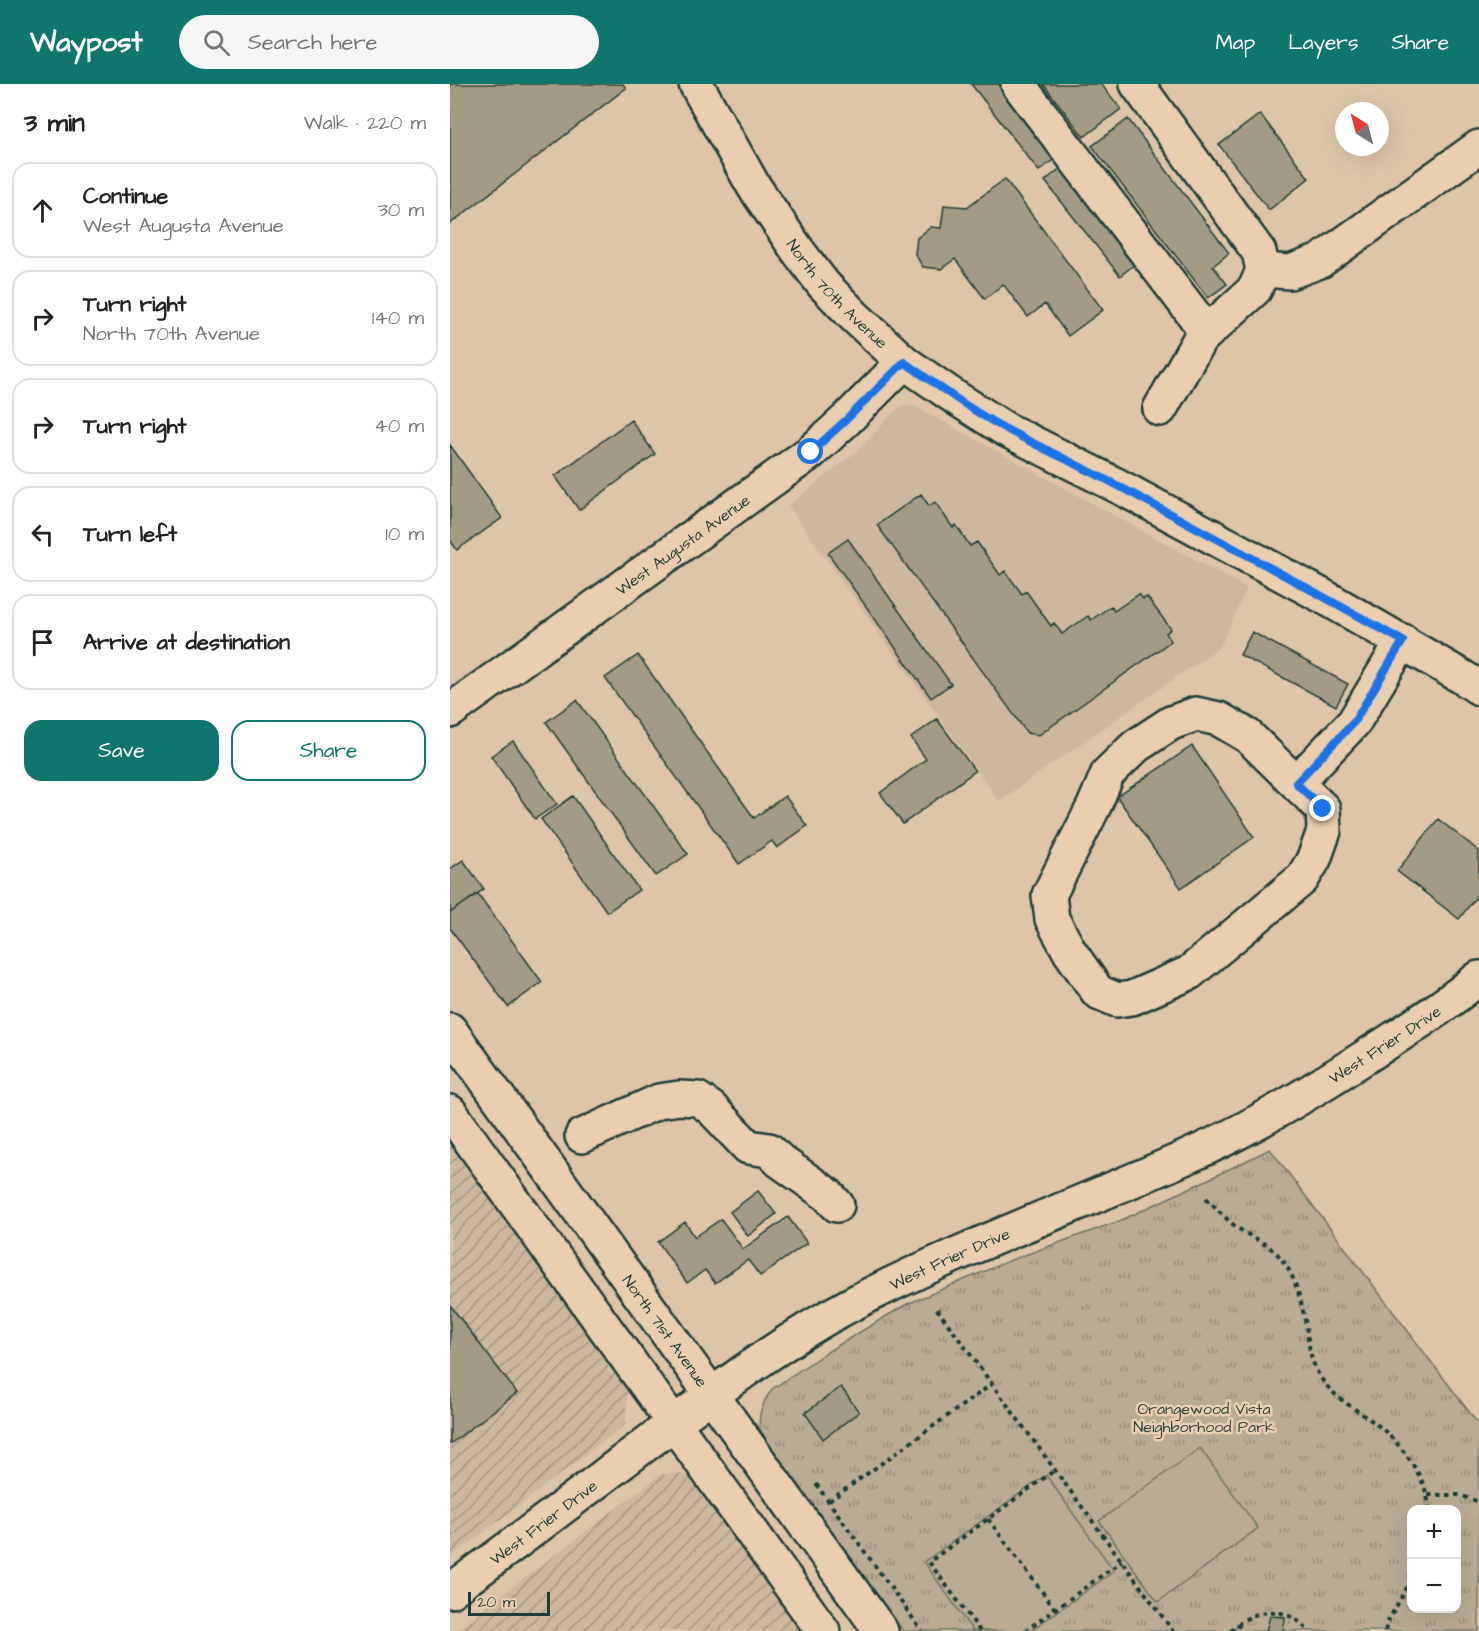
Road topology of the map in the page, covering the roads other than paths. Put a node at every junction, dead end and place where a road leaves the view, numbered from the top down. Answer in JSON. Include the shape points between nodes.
{"nodes":[{"id":1,"x":696,"y":84,"type":"edge"},
{"id":2,"x":1018,"y":84,"type":"edge"},
{"id":3,"x":1138,"y":84,"type":"edge"},
{"id":4,"x":1479,"y":147,"type":"edge"},
{"id":5,"x":1263,"y":270,"type":"junction"},
{"id":6,"x":1207,"y":332,"type":"junction"},
{"id":7,"x":904,"y":362,"type":"junction"},
{"id":8,"x":1160,"y":409,"type":"dead end"},
{"id":9,"x":1403,"y":641,"type":"junction"},
{"id":10,"x":1479,"y":688,"type":"edge"},
{"id":11,"x":450,"y":711,"type":"edge"},
{"id":12,"x":1296,"y":783,"type":"junction"},
{"id":13,"x":1479,"y":978,"type":"edge"},
{"id":14,"x":450,"y":1030,"type":"edge"},
{"id":15,"x":450,"y":1112,"type":"edge"},
{"id":16,"x":582,"y":1136,"type":"dead end"},
{"id":17,"x":546,"y":1163,"type":"junction"},
{"id":18,"x":507,"y":1192,"type":"junction"},
{"id":19,"x":837,"y":1205,"type":"dead end"},
{"id":20,"x":712,"y":1394,"type":"junction"},
{"id":21,"x":674,"y":1423,"type":"junction"},
{"id":22,"x":450,"y":1591,"type":"edge"},
{"id":23,"x":823,"y":1631,"type":"edge"},
{"id":24,"x":881,"y":1631,"type":"edge"}],
"edges":[{"from":1,"to":7,"type":"street","name":"North 70th Avenue","via":[[753,185],[798,251],[823,284]]},
{"from":2,"to":6,"type":"street"},
{"from":3,"to":5,"type":"street","via":[[1259,252]]},
{"from":4,"to":5,"type":"street","via":[[1320,261],[1290,272]]},
{"from":5,"to":6,"type":"street","via":[[1255,289]]},
{"from":6,"to":8,"type":"street"},
{"from":7,"to":9,"type":"street","name":"North 70th Avenue","via":[[1005,429]]},
{"from":7,"to":11,"type":"street","name":"West Augusta Avenue","via":[[811,452]]},
{"from":9,"to":10,"type":"street","name":"North 70th Avenue"},
{"from":9,"to":12,"type":"street","via":[[1354,722]]},
{"from":12,"to":12,"type":"street","via":[[1248,736],[1219,719],[1196,714],[1171,723],[1136,746],[1108,773],[1049,895],[1052,919],[1098,992],[1117,1000],[1132,998],[1189,974],[1302,879],[1324,831],[1323,809]]},
{"from":13,"to":20,"type":"street","name":"West Frier Drive","via":[[1384,1045],[1252,1125],[1059,1213],[933,1264],[844,1308]]},
{"from":14,"to":17,"type":"street","name":"North 71st Avenue"},
{"from":15,"to":18,"type":"street"},
{"from":16,"to":19,"type":"street","via":[[659,1101],[698,1099],[748,1147],[769,1150]]},
{"from":17,"to":18,"type":"street"},
{"from":17,"to":20,"type":"street","name":"North 71st Avenue"},
{"from":18,"to":21,"type":"street"},
{"from":20,"to":21,"type":"street","name":"West Frier Drive"},
{"from":20,"to":24,"type":"street","name":"North 71st Avenue"},
{"from":21,"to":22,"type":"street","name":"West Frier Drive"},
{"from":21,"to":23,"type":"street"}]}
